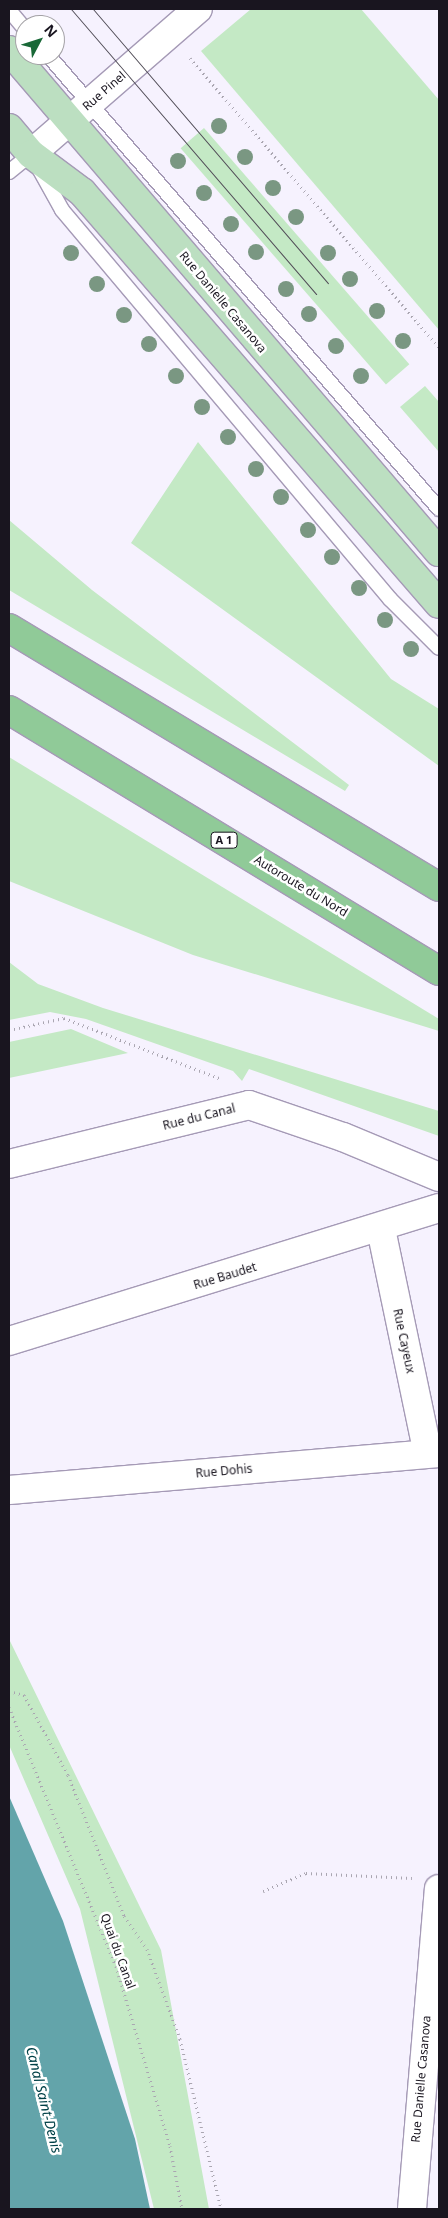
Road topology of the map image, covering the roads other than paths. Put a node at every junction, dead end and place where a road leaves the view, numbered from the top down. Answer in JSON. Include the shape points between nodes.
{"nodes":[{"id":1,"x":198,"y":9,"type":"edge"},
{"id":2,"x":9,"y":50,"type":"edge"},
{"id":3,"x":53,"y":65,"type":"edge"},
{"id":4,"x":79,"y":113,"type":"junction"},
{"id":5,"x":9,"y":128,"type":"edge"},
{"id":6,"x":31,"y":154,"type":"junction"},
{"id":7,"x":9,"y":172,"type":"edge"},
{"id":8,"x":439,"y":509,"type":"edge"},
{"id":9,"x":439,"y":552,"type":"edge"},
{"id":10,"x":439,"y":604,"type":"edge"},
{"id":11,"x":9,"y":628,"type":"edge"},
{"id":12,"x":439,"y":648,"type":"edge"},
{"id":13,"x":9,"y":710,"type":"edge"},
{"id":14,"x":439,"y":887,"type":"edge"},
{"id":15,"x":439,"y":971,"type":"edge"},
{"id":16,"x":9,"y":1164,"type":"edge"},
{"id":17,"x":439,"y":1177,"type":"edge"},
{"id":18,"x":439,"y":1208,"type":"edge"},
{"id":19,"x":381,"y":1229,"type":"junction"},
{"id":20,"x":9,"y":1341,"type":"edge"},
{"id":21,"x":434,"y":1453,"type":"edge"},
{"id":22,"x":9,"y":1490,"type":"edge"},
{"id":23,"x":430,"y":1884,"type":"edge"},
{"id":24,"x":412,"y":2209,"type":"edge"}],
"edges":[{"from":1,"to":4,"type":"street","name":"Rue Pinel"},
{"from":2,"to":4,"type":"main road","name":"Rue Danielle Casanova"},
{"from":3,"to":4,"type":"lane"},
{"from":4,"to":6,"type":"street","name":"Rue Pinel"},
{"from":4,"to":8,"type":"lane"},
{"from":4,"to":9,"type":"main road","name":"Rue Danielle Casanova"},
{"from":5,"to":6,"type":"main road"},
{"from":6,"to":7,"type":"lane","name":"Rue Pinel"},
{"from":6,"to":10,"type":"main road","via":[[82,192]]},
{"from":6,"to":12,"type":"lane","via":[[62,210],[390,599]]},
{"from":11,"to":14,"type":"highway"},
{"from":13,"to":15,"type":"highway","name":"Autoroute du Nord","number":"A 1"},
{"from":16,"to":17,"type":"street","name":"Rue du Canal","via":[[249,1105],[343,1137]]},
{"from":18,"to":19,"type":"street","name":"Rue Baudet"},
{"from":19,"to":20,"type":"street","name":"Rue Baudet"},
{"from":19,"to":21,"type":"street","name":"Rue Cayeux"},
{"from":21,"to":22,"type":"street","name":"Rue Dohis"},
{"from":23,"to":24,"type":"street","name":"Rue Danielle Casanova"}]}
